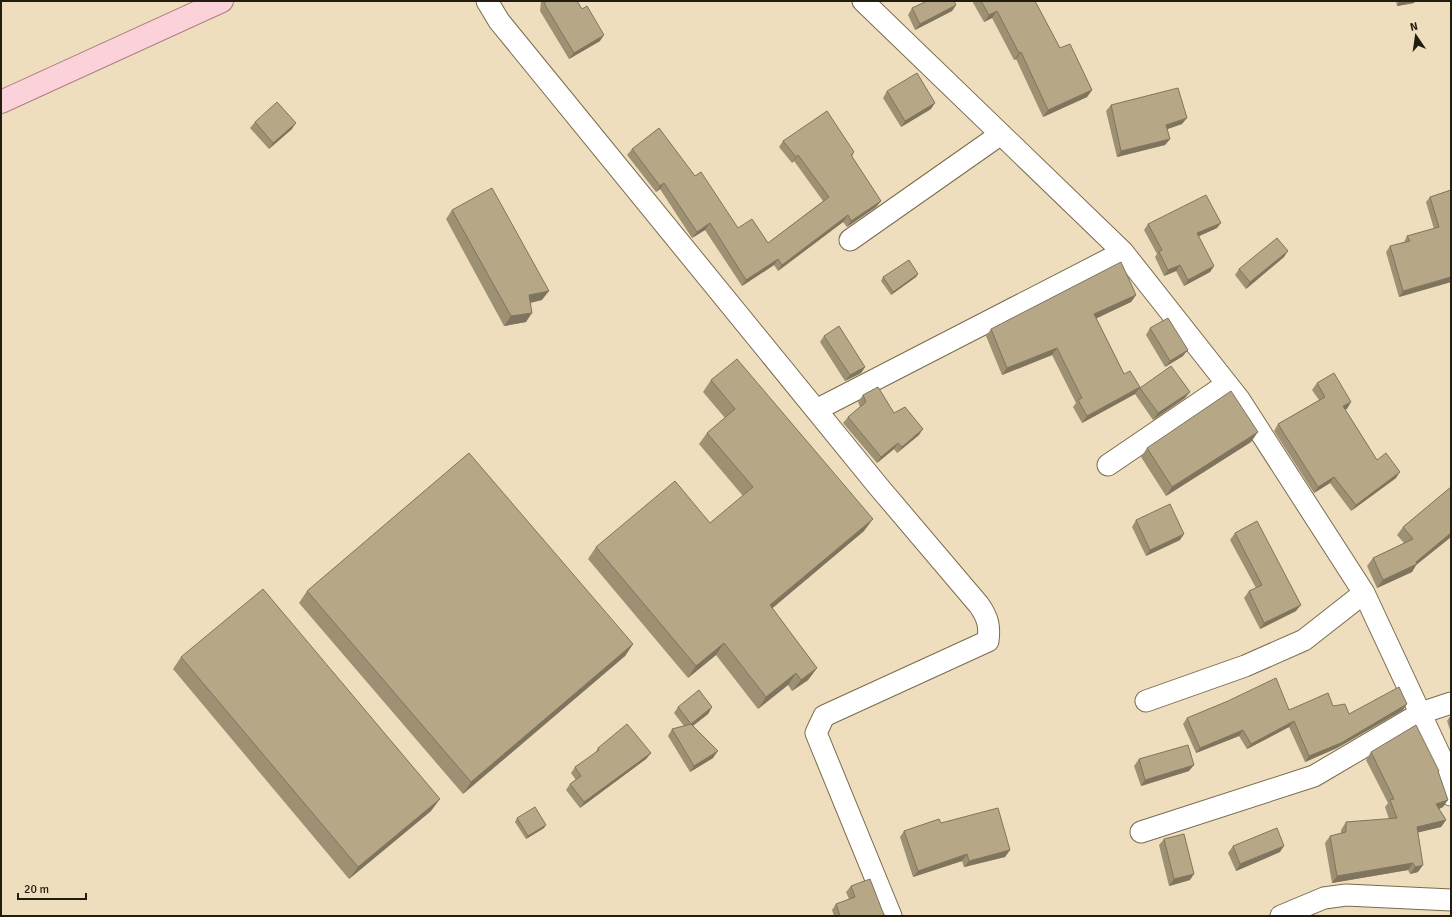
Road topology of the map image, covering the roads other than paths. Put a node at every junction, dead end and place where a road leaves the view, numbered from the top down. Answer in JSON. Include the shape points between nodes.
{"nodes":[{"id":1,"x":222,"y":1,"type":"edge"},
{"id":2,"x":487,"y":1,"type":"edge"},
{"id":3,"x":863,"y":1,"type":"edge"},
{"id":4,"x":1,"y":102,"type":"edge"},
{"id":5,"x":1001,"y":134,"type":"junction"},
{"id":6,"x":850,"y":240,"type":"dead end"},
{"id":7,"x":1123,"y":252,"type":"junction"},
{"id":8,"x":1227,"y":384,"type":"junction"},
{"id":9,"x":816,"y":410,"type":"junction"},
{"id":10,"x":1108,"y":464,"type":"dead end"},
{"id":11,"x":1364,"y":593,"type":"junction"},
{"id":12,"x":1146,"y":701,"type":"dead end"},
{"id":13,"x":1451,"y":702,"type":"edge"},
{"id":14,"x":1421,"y":713,"type":"junction"},
{"id":15,"x":1451,"y":794,"type":"edge"},
{"id":16,"x":1141,"y":832,"type":"dead end"},
{"id":17,"x":1451,"y":900,"type":"edge"},
{"id":18,"x":891,"y":916,"type":"edge"},
{"id":19,"x":1281,"y":916,"type":"edge"}],
"edges":[{"from":1,"to":4,"type":"main road"},
{"from":2,"to":9,"type":"street","via":[[499,21]]},
{"from":3,"to":5,"type":"street"},
{"from":5,"to":6,"type":"street"},
{"from":5,"to":7,"type":"street"},
{"from":7,"to":8,"type":"street"},
{"from":7,"to":9,"type":"street"},
{"from":8,"to":10,"type":"street"},
{"from":8,"to":11,"type":"street"},
{"from":9,"to":18,"type":"street","via":[[979,605],[987,617],[990,629],[988,641],[824,716],[816,733]]},
{"from":11,"to":12,"type":"street","via":[[1304,640],[1245,666]]},
{"from":11,"to":14,"type":"street"},
{"from":13,"to":14,"type":"street"},
{"from":14,"to":15,"type":"street","via":[[1444,764]]},
{"from":14,"to":16,"type":"street","via":[[1314,776]]},
{"from":17,"to":19,"type":"street","via":[[1346,895],[1324,898]]}]}
